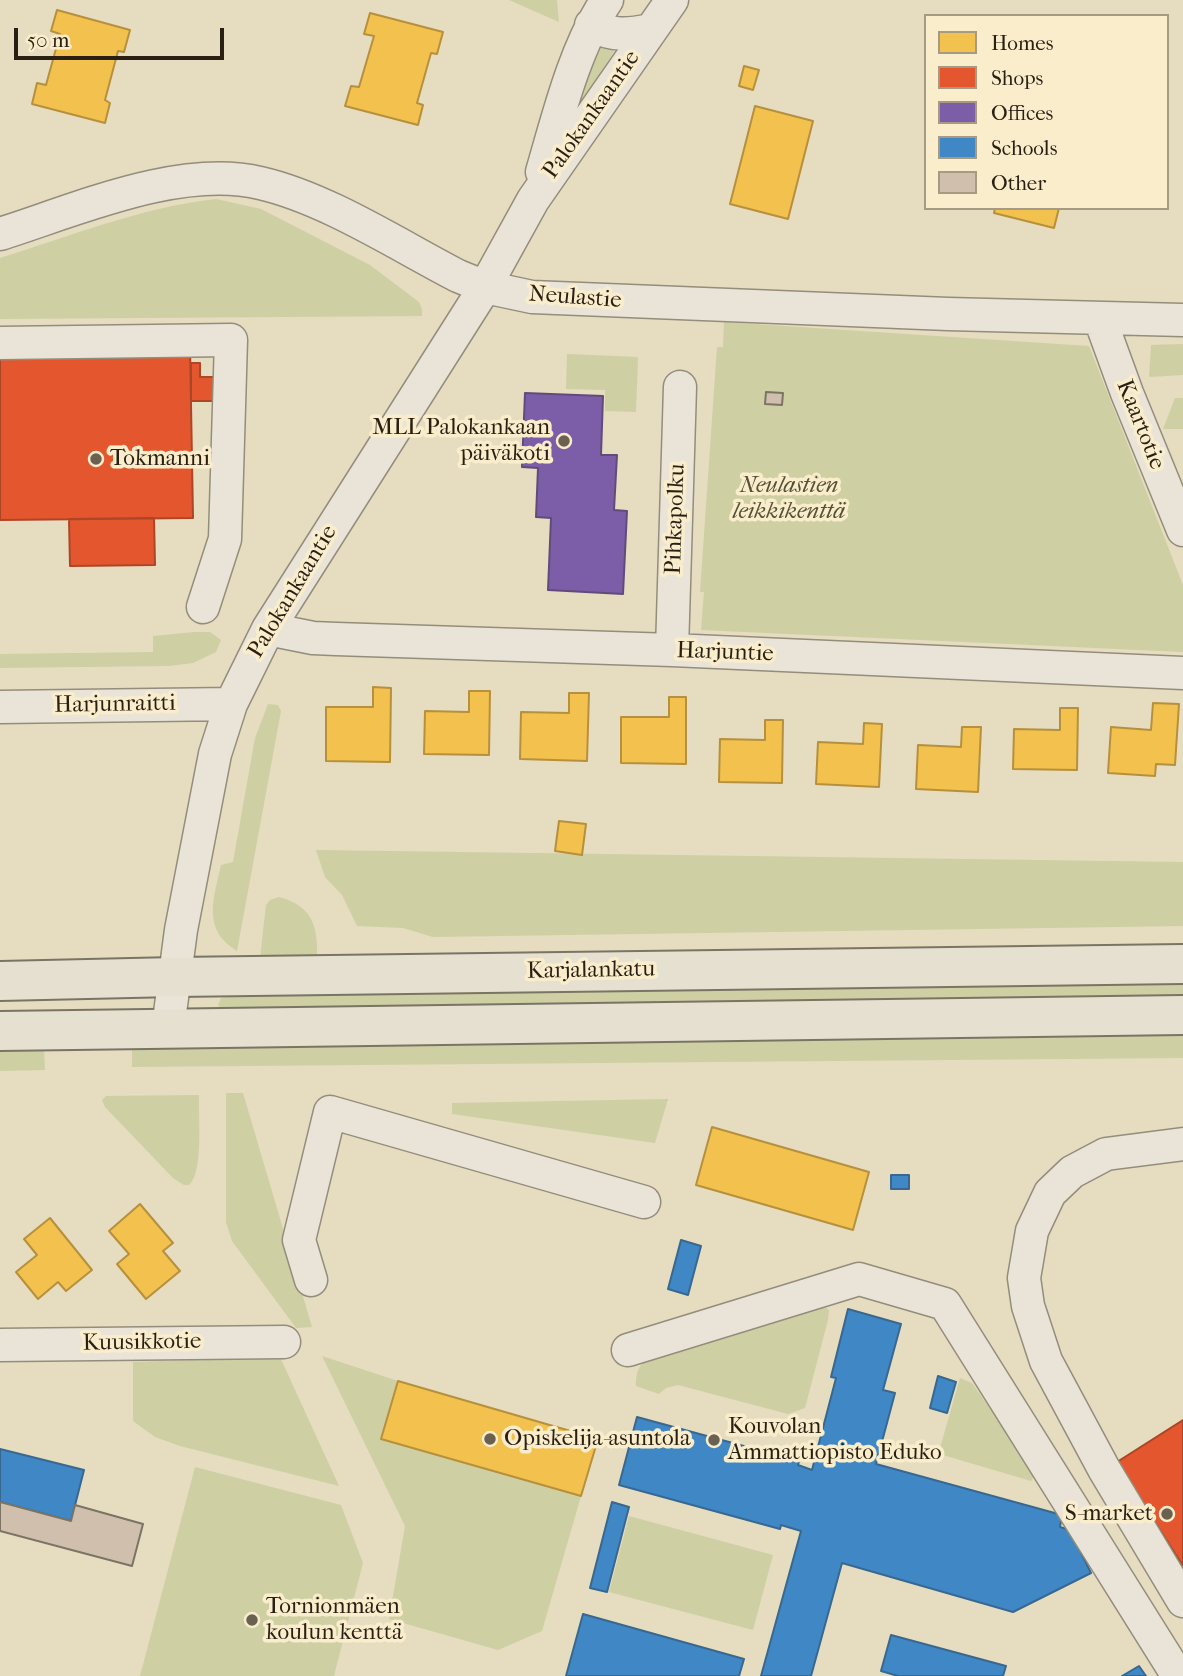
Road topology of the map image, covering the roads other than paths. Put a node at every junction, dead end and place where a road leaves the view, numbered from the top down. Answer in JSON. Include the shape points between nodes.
{"nodes":[{"id":1,"x":592,"y":8,"type":"edge"},
{"id":2,"x":659,"y":12,"type":"edge"},
{"id":3,"x":533,"y":200,"type":"junction"},
{"id":4,"x":0,"y":234,"type":"edge"},
{"id":5,"x":485,"y":287,"type":"junction"},
{"id":6,"x":1100,"y":319,"type":"junction"},
{"id":7,"x":1183,"y":320,"type":"edge"},
{"id":8,"x":0,"y":343,"type":"edge"},
{"id":9,"x":680,"y":387,"type":"dead end"},
{"id":10,"x":1183,"y":530,"type":"edge"},
{"id":11,"x":203,"y":607,"type":"dead end"},
{"id":12,"x":268,"y":629,"type":"junction"},
{"id":13,"x":672,"y":650,"type":"junction"},
{"id":14,"x":1183,"y":673,"type":"edge"},
{"id":15,"x":231,"y":704,"type":"junction"},
{"id":16,"x":0,"y":707,"type":"edge"},
{"id":17,"x":1183,"y":964,"type":"edge"},
{"id":18,"x":175,"y":977,"type":"junction"},
{"id":19,"x":0,"y":981,"type":"edge"},
{"id":20,"x":1183,"y":1015,"type":"edge"},
{"id":21,"x":168,"y":1028,"type":"junction"},
{"id":22,"x":0,"y":1031,"type":"edge"},
{"id":23,"x":1183,"y":1144,"type":"edge"},
{"id":24,"x":644,"y":1202,"type":"dead end"},
{"id":25,"x":311,"y":1280,"type":"dead end"},
{"id":26,"x":284,"y":1342,"type":"dead end"},
{"id":27,"x":0,"y":1345,"type":"edge"},
{"id":28,"x":628,"y":1350,"type":"dead end"},
{"id":29,"x":1183,"y":1601,"type":"edge"},
{"id":30,"x":1178,"y":1676,"type":"edge"}],
"edges":[{"from":1,"to":2,"type":"street","via":[[605,32],[623,35]]},
{"from":1,"to":3,"type":"street","name":"Palokankaantie"},
{"from":2,"to":3,"type":"street","name":"Palokankaantie"},
{"from":3,"to":5,"type":"street","name":"Palokankaantie"},
{"from":4,"to":5,"type":"street","name":"Neulastie","via":[[180,181],[259,182],[301,196]]},
{"from":5,"to":6,"type":"street","name":"Neulastie","via":[[532,297]]},
{"from":5,"to":12,"type":"street","name":"Palokankaantie"},
{"from":6,"to":7,"type":"street","name":"Neulastie"},
{"from":6,"to":10,"type":"street","name":"Kaartotie"},
{"from":8,"to":11,"type":"street","via":[[231,340],[225,539]]},
{"from":9,"to":13,"type":"street","name":"Pihkapolku"},
{"from":12,"to":13,"type":"street","name":"Harjuntie","via":[[313,638]]},
{"from":12,"to":15,"type":"street","name":"Palokankaantie"},
{"from":13,"to":14,"type":"street","name":"Harjuntie"},
{"from":15,"to":16,"type":"street","name":"Harjunraitti"},
{"from":15,"to":18,"type":"street","name":"Palokankaantie","via":[[202,814]]},
{"from":17,"to":18,"type":"main road","name":"Karjalankatu"},
{"from":18,"to":19,"type":"main road","name":"Karjalankatu"},
{"from":18,"to":21,"type":"street","name":"Palokankaantie"},
{"from":20,"to":21,"type":"main road"},
{"from":21,"to":22,"type":"main road"},
{"from":23,"to":29,"type":"street","via":[[1105,1154],[1072,1172],[1050,1193],[1032,1231],[1024,1279],[1046,1361]]},
{"from":24,"to":25,"type":"street","via":[[330,1112],[299,1240]]},
{"from":26,"to":27,"type":"street","name":"Kuusikkotie"},
{"from":28,"to":30,"type":"street","via":[[859,1279],[945,1304]]}]}
